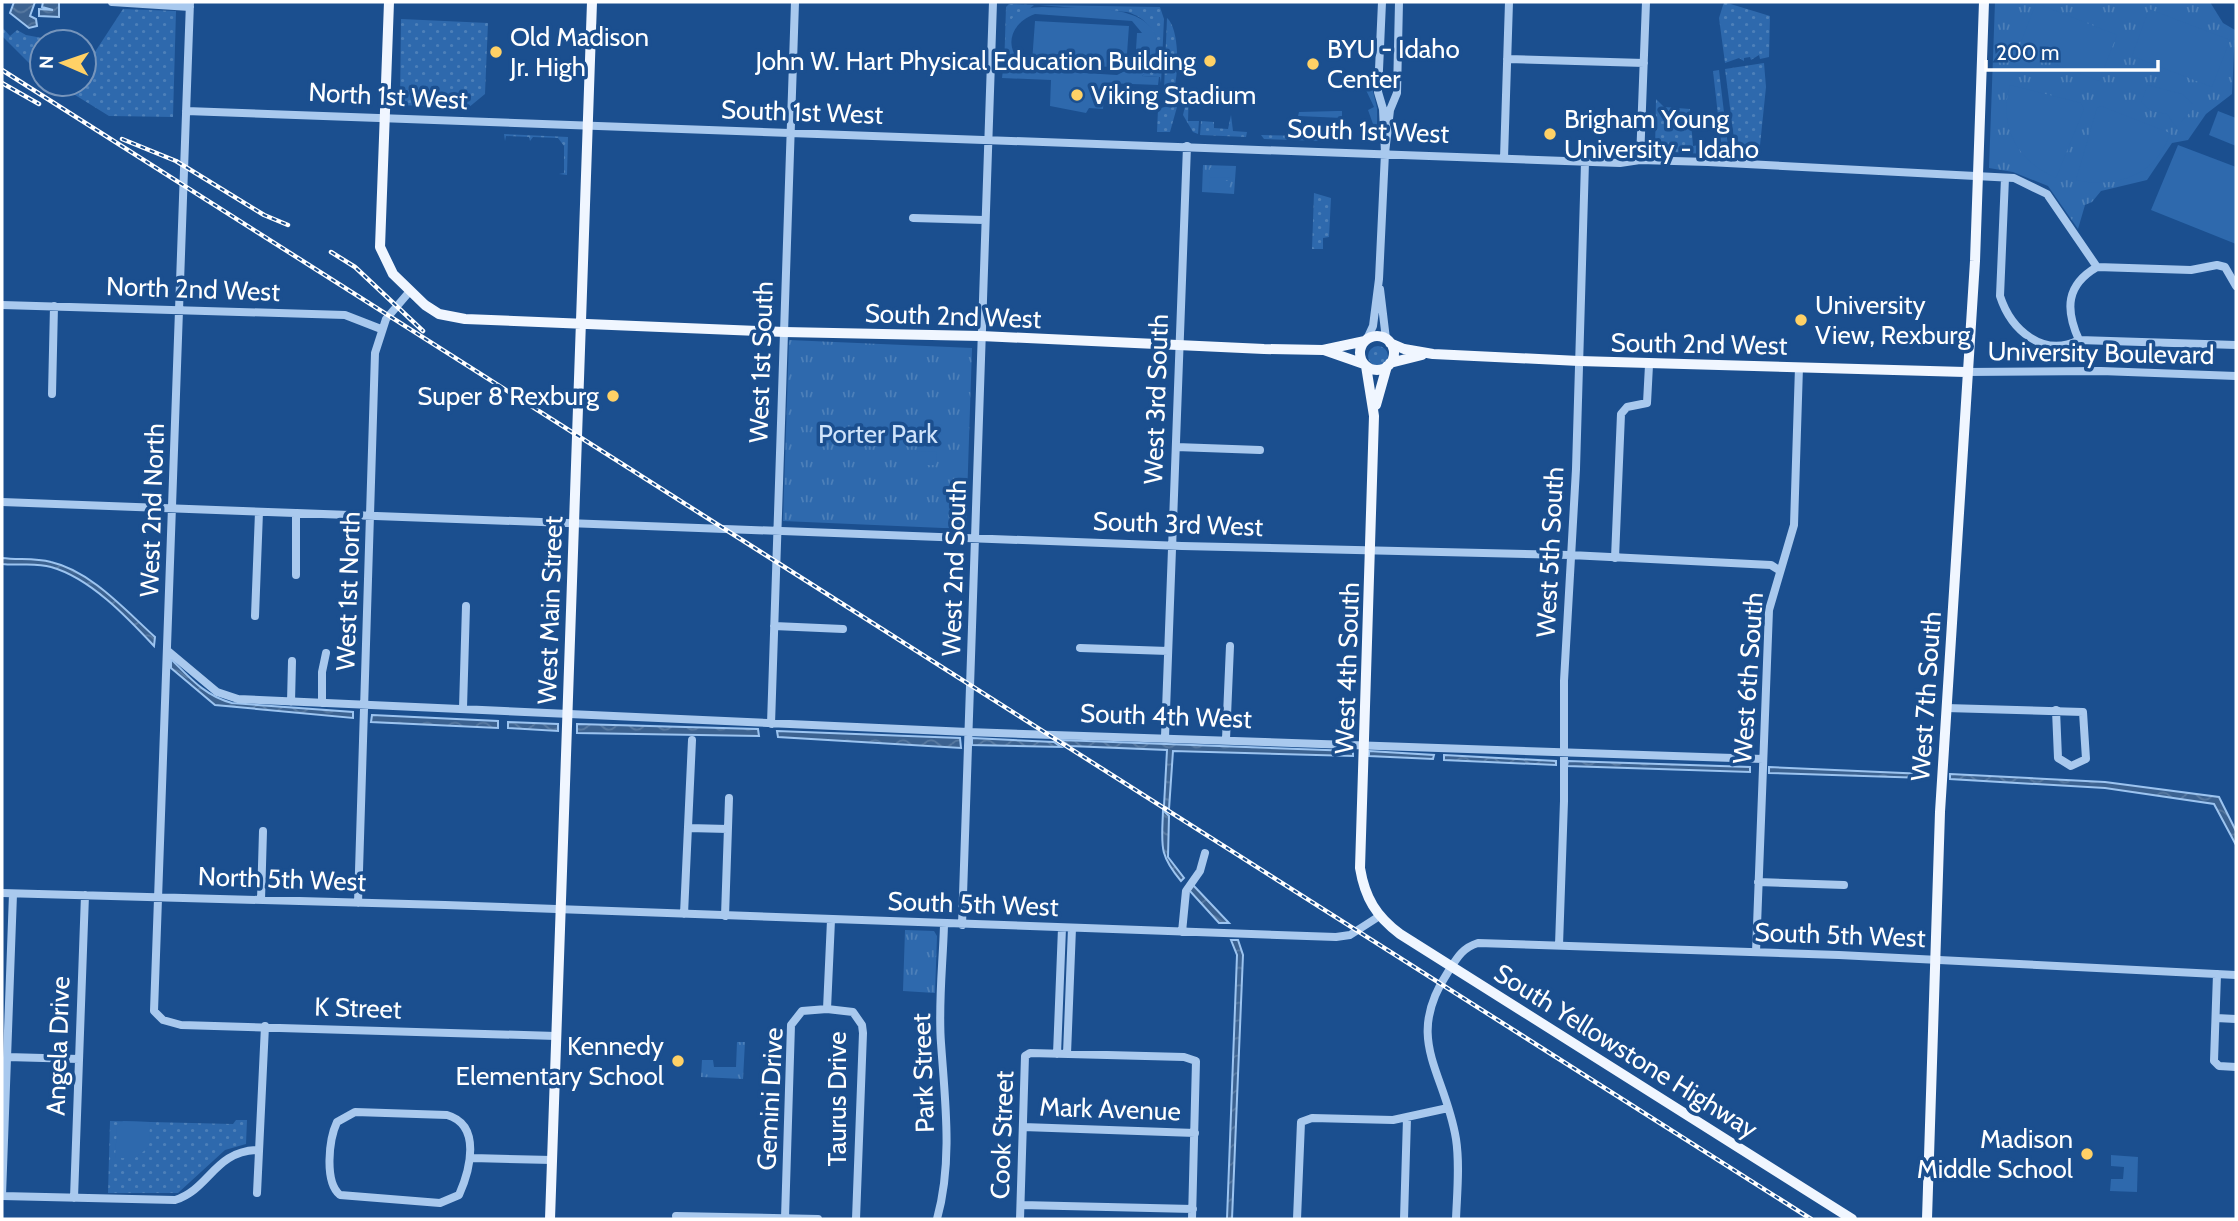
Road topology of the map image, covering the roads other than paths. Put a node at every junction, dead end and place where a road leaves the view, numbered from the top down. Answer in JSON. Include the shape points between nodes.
{"nodes":[{"id":1,"x":112,"y":2,"type":"edge"},
{"id":2,"x":388,"y":2,"type":"edge"},
{"id":3,"x":592,"y":2,"type":"edge"},
{"id":4,"x":794,"y":2,"type":"edge"},
{"id":5,"x":993,"y":2,"type":"edge"},
{"id":6,"x":1381,"y":2,"type":"edge"},
{"id":7,"x":1399,"y":2,"type":"edge"},
{"id":8,"x":1509,"y":2,"type":"edge"},
{"id":9,"x":1646,"y":2,"type":"edge"},
{"id":10,"x":1984,"y":2,"type":"edge"},
{"id":11,"x":190,"y":5,"type":"edge"},
{"id":12,"x":1507,"y":59,"type":"junction"},
{"id":13,"x":1644,"y":63,"type":"junction"},
{"id":14,"x":186,"y":111,"type":"junction"},
{"id":15,"x":384,"y":119,"type":"junction"},
{"id":16,"x":588,"y":125,"type":"junction"},
{"id":17,"x":791,"y":132,"type":"junction"},
{"id":18,"x":987,"y":139,"type":"junction"},
{"id":19,"x":1186,"y":146,"type":"junction"},
{"id":20,"x":1385,"y":153,"type":"junction"},
{"id":21,"x":1504,"y":158,"type":"junction"},
{"id":22,"x":1640,"y":160,"type":"junction"},
{"id":23,"x":1586,"y":162,"type":"junction"},
{"id":24,"x":1978,"y":176,"type":"junction"},
{"id":25,"x":2005,"y":178,"type":"junction"},
{"id":26,"x":914,"y":218,"type":"dead end"},
{"id":27,"x":985,"y":220,"type":"junction"},
{"id":28,"x":2097,"y":267,"type":"junction"},
{"id":29,"x":1379,"y":279,"type":"junction"},
{"id":30,"x":2236,"y":286,"type":"edge"},
{"id":31,"x":410,"y":291,"type":"junction"},
{"id":32,"x":2,"y":305,"type":"edge"},
{"id":33,"x":54,"y":306,"type":"junction"},
{"id":34,"x":180,"y":309,"type":"junction"},
{"id":35,"x":582,"y":325,"type":"junction"},
{"id":36,"x":381,"y":329,"type":"junction"},
{"id":37,"x":784,"y":332,"type":"junction"},
{"id":38,"x":981,"y":336,"type":"junction"},
{"id":39,"x":1366,"y":340,"type":"junction"},
{"id":40,"x":2079,"y":340,"type":"junction"},
{"id":41,"x":1388,"y":341,"type":"junction"},
{"id":42,"x":2236,"y":345,"type":"edge"},
{"id":43,"x":1179,"y":346,"type":"junction"},
{"id":44,"x":1323,"y":350,"type":"junction"},
{"id":45,"x":1433,"y":354,"type":"junction"},
{"id":46,"x":1579,"y":361,"type":"junction"},
{"id":47,"x":1389,"y":364,"type":"junction"},
{"id":48,"x":1365,"y":365,"type":"junction"},
{"id":49,"x":1649,"y":365,"type":"junction"},
{"id":50,"x":1798,"y":367,"type":"junction"},
{"id":51,"x":1965,"y":372,"type":"junction"},
{"id":52,"x":2236,"y":376,"type":"edge"},
{"id":53,"x":52,"y":394,"type":"dead end"},
{"id":54,"x":1374,"y":416,"type":"junction"},
{"id":55,"x":1176,"y":447,"type":"junction"},
{"id":56,"x":1260,"y":450,"type":"dead end"},
{"id":57,"x":2,"y":502,"type":"edge"},
{"id":58,"x":173,"y":509,"type":"junction"},
{"id":59,"x":258,"y":512,"type":"junction"},
{"id":60,"x":296,"y":513,"type":"junction"},
{"id":61,"x":371,"y":516,"type":"junction"},
{"id":62,"x":575,"y":524,"type":"junction"},
{"id":63,"x":776,"y":531,"type":"junction"},
{"id":64,"x":976,"y":538,"type":"junction"},
{"id":65,"x":1172,"y":545,"type":"junction"},
{"id":66,"x":1373,"y":549,"type":"junction"},
{"id":67,"x":1570,"y":555,"type":"junction"},
{"id":68,"x":1615,"y":558,"type":"junction"},
{"id":69,"x":1779,"y":570,"type":"junction"},
{"id":70,"x":296,"y":575,"type":"dead end"},
{"id":71,"x":466,"y":606,"type":"dead end"},
{"id":72,"x":255,"y":615,"type":"dead end"},
{"id":73,"x":774,"y":626,"type":"junction"},
{"id":74,"x":843,"y":629,"type":"dead end"},
{"id":75,"x":1230,"y":646,"type":"dead end"},
{"id":76,"x":1080,"y":648,"type":"dead end"},
{"id":77,"x":168,"y":650,"type":"junction"},
{"id":78,"x":1168,"y":651,"type":"junction"},
{"id":79,"x":326,"y":653,"type":"dead end"},
{"id":80,"x":292,"y":661,"type":"dead end"},
{"id":81,"x":291,"y":702,"type":"junction"},
{"id":82,"x":322,"y":703,"type":"junction"},
{"id":83,"x":365,"y":704,"type":"junction"},
{"id":84,"x":463,"y":708,"type":"junction"},
{"id":85,"x":1946,"y":708,"type":"junction"},
{"id":86,"x":2056,"y":710,"type":"junction"},
{"id":87,"x":568,"y":715,"type":"junction"},
{"id":88,"x":771,"y":724,"type":"junction"},
{"id":89,"x":968,"y":732,"type":"junction"},
{"id":90,"x":1165,"y":737,"type":"junction"},
{"id":91,"x":1226,"y":739,"type":"junction"},
{"id":92,"x":692,"y":740,"type":"dead end"},
{"id":93,"x":1364,"y":744,"type":"junction"},
{"id":94,"x":1562,"y":750,"type":"junction"},
{"id":95,"x":1763,"y":758,"type":"junction"},
{"id":96,"x":729,"y":798,"type":"dead end"},
{"id":97,"x":688,"y":828,"type":"junction"},
{"id":98,"x":728,"y":830,"type":"junction"},
{"id":99,"x":263,"y":831,"type":"dead end"},
{"id":100,"x":1205,"y":853,"type":"dead end"},
{"id":101,"x":1758,"y":883,"type":"junction"},
{"id":102,"x":1844,"y":886,"type":"dead end"},
{"id":103,"x":2,"y":894,"type":"edge"},
{"id":104,"x":13,"y":894,"type":"junction"},
{"id":105,"x":85,"y":895,"type":"junction"},
{"id":106,"x":158,"y":897,"type":"junction"},
{"id":107,"x":261,"y":900,"type":"junction"},
{"id":108,"x":358,"y":903,"type":"junction"},
{"id":109,"x":561,"y":910,"type":"junction"},
{"id":110,"x":684,"y":914,"type":"junction"},
{"id":111,"x":725,"y":916,"type":"junction"},
{"id":112,"x":1378,"y":917,"type":"junction"},
{"id":113,"x":831,"y":920,"type":"junction"},
{"id":114,"x":944,"y":925,"type":"junction"},
{"id":115,"x":962,"y":925,"type":"junction"},
{"id":116,"x":1062,"y":928,"type":"junction"},
{"id":117,"x":1072,"y":928,"type":"junction"},
{"id":118,"x":1182,"y":932,"type":"junction"},
{"id":119,"x":1559,"y":945,"type":"junction"},
{"id":120,"x":1756,"y":952,"type":"junction"},
{"id":121,"x":1935,"y":960,"type":"junction"},
{"id":122,"x":1452,"y":966,"type":"junction"},
{"id":123,"x":2217,"y":974,"type":"junction"},
{"id":124,"x":2236,"y":975,"type":"edge"},
{"id":125,"x":827,"y":1009,"type":"junction"},
{"id":126,"x":160,"y":1018,"type":"joint"},
{"id":127,"x":2216,"y":1018,"type":"junction"},
{"id":128,"x":2236,"y":1019,"type":"edge"},
{"id":129,"x":265,"y":1026,"type":"junction"},
{"id":130,"x":556,"y":1036,"type":"junction"},
{"id":131,"x":1057,"y":1054,"type":"junction"},
{"id":132,"x":1068,"y":1054,"type":"junction"},
{"id":133,"x":7,"y":1057,"type":"junction"},
{"id":134,"x":79,"y":1059,"type":"junction"},
{"id":135,"x":2235,"y":1067,"type":"edge"},
{"id":136,"x":1448,"y":1108,"type":"junction"},
{"id":137,"x":1407,"y":1118,"type":"junction"},
{"id":138,"x":1023,"y":1127,"type":"junction"},
{"id":139,"x":1195,"y":1133,"type":"junction"},
{"id":140,"x":258,"y":1150,"type":"junction"},
{"id":141,"x":472,"y":1158,"type":"junction"},
{"id":142,"x":552,"y":1160,"type":"junction"},
{"id":143,"x":257,"y":1193,"type":"dead end"},
{"id":144,"x":2,"y":1196,"type":"edge"},
{"id":145,"x":74,"y":1198,"type":"junction"},
{"id":146,"x":1021,"y":1205,"type":"junction"},
{"id":147,"x":1193,"y":1209,"type":"junction"},
{"id":148,"x":676,"y":1216,"type":"dead end"},
{"id":149,"x":1926,"y":1216,"type":"edge"},
{"id":150,"x":715,"y":1218,"type":"edge"},
{"id":151,"x":550,"y":1219,"type":"edge"},
{"id":152,"x":785,"y":1219,"type":"edge"},
{"id":153,"x":818,"y":1219,"type":"edge"},
{"id":154,"x":856,"y":1219,"type":"edge"},
{"id":155,"x":937,"y":1219,"type":"edge"},
{"id":156,"x":1020,"y":1219,"type":"edge"},
{"id":157,"x":1192,"y":1219,"type":"edge"},
{"id":158,"x":1297,"y":1219,"type":"edge"},
{"id":159,"x":1404,"y":1219,"type":"edge"},
{"id":160,"x":1456,"y":1219,"type":"edge"},
{"id":161,"x":1852,"y":1219,"type":"edge"}],
"edges":[{"from":1,"to":11,"type":"street"},
{"from":2,"to":15,"type":"main road"},
{"from":3,"to":16,"type":"main road","name":"West Main Street"},
{"from":4,"to":17,"type":"street","name":"West 1st South"},
{"from":5,"to":18,"type":"street","name":"West 2nd South"},
{"from":6,"to":20,"type":"street","via":[[1378,92]]},
{"from":7,"to":20,"type":"street","via":[[1397,93]]},
{"from":8,"to":12,"type":"street"},
{"from":9,"to":13,"type":"street"},
{"from":10,"to":24,"type":"main road","name":"West 7th South"},
{"from":11,"to":14,"type":"street","name":"West 2nd North"},
{"from":12,"to":13,"type":"street"},
{"from":12,"to":21,"type":"street"},
{"from":13,"to":22,"type":"street"},
{"from":14,"to":15,"type":"street","name":"North 1st West"},
{"from":14,"to":34,"type":"street","name":"West 2nd North"},
{"from":15,"to":16,"type":"street","name":"North 1st West"},
{"from":15,"to":31,"type":"main road","via":[[380,247],[389,269]]},
{"from":16,"to":17,"type":"street","name":"South 1st West"},
{"from":16,"to":35,"type":"main road","name":"West Main Street"},
{"from":17,"to":18,"type":"street","name":"South 1st West"},
{"from":17,"to":37,"type":"street","name":"West 1st South"},
{"from":18,"to":19,"type":"street","name":"South 1st West"},
{"from":18,"to":27,"type":"street","name":"West 2nd South"},
{"from":19,"to":20,"type":"street","name":"South 1st West"},
{"from":19,"to":43,"type":"street","name":"West 3rd South"},
{"from":20,"to":21,"type":"street","name":"South 1st West"},
{"from":20,"to":29,"type":"street"},
{"from":21,"to":23,"type":"street","name":"South 1st West"},
{"from":22,"to":23,"type":"street","name":"South 1st West"},
{"from":22,"to":24,"type":"street","name":"South 1st West"},
{"from":23,"to":46,"type":"street","name":"West 5th South"},
{"from":24,"to":25,"type":"street","name":"South 1st West"},
{"from":24,"to":51,"type":"main road","name":"West 7th South"},
{"from":25,"to":28,"type":"street","name":"South 1st West","via":[[2023,180],[2048,194]]},
{"from":25,"to":40,"type":"street","via":[[2000,296],[2005,312],[2030,340],[2061,347]]},
{"from":26,"to":27,"type":"street"},
{"from":27,"to":38,"type":"street","name":"West 2nd South"},
{"from":28,"to":30,"type":"street","via":[[2191,270],[2217,265],[2225,267]]},
{"from":28,"to":40,"type":"street","via":[[2075,285],[2069,300]]},
{"from":29,"to":39,"type":"street","via":[[1373,327]]},
{"from":29,"to":41,"type":"street"},
{"from":31,"to":35,"type":"main road","via":[[439,314]]},
{"from":31,"to":36,"type":"street","name":"West 1st North"},
{"from":32,"to":33,"type":"street","name":"North 2nd West"},
{"from":33,"to":34,"type":"street","name":"North 2nd West"},
{"from":33,"to":53,"type":"street"},
{"from":34,"to":36,"type":"street","name":"North 2nd West","via":[[345,315]]},
{"from":34,"to":58,"type":"street","name":"West 2nd North"},
{"from":35,"to":37,"type":"main road","name":"South 2nd West"},
{"from":35,"to":62,"type":"main road","name":"West Main Street"},
{"from":36,"to":61,"type":"street","name":"West 1st North","via":[[375,362]]},
{"from":37,"to":38,"type":"main road","name":"South 2nd West"},
{"from":37,"to":63,"type":"street","name":"West 1st South"},
{"from":38,"to":43,"type":"main road","name":"South 2nd West"},
{"from":38,"to":64,"type":"street","name":"West 2nd South"},
{"from":39,"to":41,"type":"main road"},
{"from":39,"to":44,"type":"main road","name":"South 2nd West"},
{"from":39,"to":48,"type":"main road","via":[[1360,353]]},
{"from":40,"to":42,"type":"street"},
{"from":41,"to":45,"type":"main road","name":"South 2nd West"},
{"from":41,"to":47,"type":"main road","via":[[1393,353]]},
{"from":43,"to":44,"type":"main road","name":"South 2nd West"},
{"from":43,"to":55,"type":"street","name":"West 3rd South"},
{"from":44,"to":48,"type":"main road","name":"South 2nd West"},
{"from":45,"to":46,"type":"main road","name":"South 2nd West"},
{"from":45,"to":47,"type":"main road","name":"South 2nd West"},
{"from":46,"to":49,"type":"main road","name":"South 2nd West"},
{"from":46,"to":67,"type":"street","name":"West 5th South"},
{"from":47,"to":48,"type":"main road","via":[[1379,370]]},
{"from":47,"to":54,"type":"main road","name":"West 4th South"},
{"from":48,"to":54,"type":"main road","name":"West 4th South"},
{"from":49,"to":50,"type":"main road","name":"South 2nd West"},
{"from":49,"to":68,"type":"street","via":[[1647,403],[1627,407],[1621,414]]},
{"from":50,"to":51,"type":"main road","name":"South 2nd West"},
{"from":50,"to":69,"type":"street","name":"West 6th South","via":[[1794,525]]},
{"from":51,"to":52,"type":"street","name":"University Boulevard"},
{"from":51,"to":85,"type":"main road","name":"West 7th South"},
{"from":54,"to":66,"type":"main road","name":"West 4th South"},
{"from":55,"to":56,"type":"street"},
{"from":55,"to":65,"type":"street","name":"West 3rd South"},
{"from":57,"to":58,"type":"street","name":"South 3rd West"},
{"from":58,"to":59,"type":"street","name":"South 3rd West"},
{"from":58,"to":77,"type":"street","name":"West 2nd North"},
{"from":59,"to":60,"type":"street","name":"South 3rd West"},
{"from":59,"to":72,"type":"street"},
{"from":60,"to":61,"type":"street","name":"South 3rd West"},
{"from":60,"to":70,"type":"street"},
{"from":61,"to":62,"type":"street","name":"South 3rd West"},
{"from":61,"to":83,"type":"street","name":"West 1st North"},
{"from":62,"to":63,"type":"street","name":"South 3rd West"},
{"from":62,"to":87,"type":"main road","name":"West Main Street"},
{"from":63,"to":64,"type":"street","name":"South 3rd West"},
{"from":63,"to":73,"type":"street","name":"West 1st South"},
{"from":64,"to":65,"type":"street","name":"South 3rd West"},
{"from":64,"to":89,"type":"street","name":"West 2nd South"},
{"from":65,"to":66,"type":"street","name":"South 3rd West"},
{"from":65,"to":78,"type":"street","name":"West 3rd South"},
{"from":66,"to":67,"type":"street","name":"South 3rd West"},
{"from":66,"to":93,"type":"main road","name":"West 4th South"},
{"from":67,"to":68,"type":"street","name":"South 3rd West"},
{"from":67,"to":94,"type":"street","name":"West 5th South"},
{"from":68,"to":69,"type":"street","name":"South 3rd West","via":[[1771,565]]},
{"from":69,"to":95,"type":"street","name":"West 6th South","via":[[1769,610]]},
{"from":71,"to":84,"type":"street"},
{"from":73,"to":74,"type":"street"},
{"from":73,"to":88,"type":"street","name":"West 1st South"},
{"from":75,"to":91,"type":"street"},
{"from":76,"to":78,"type":"street"},
{"from":77,"to":81,"type":"street","name":"South 4th West","via":[[217,692]]},
{"from":77,"to":106,"type":"street","name":"West 2nd North"},
{"from":78,"to":90,"type":"street","name":"West 3rd South"},
{"from":79,"to":82,"type":"street"},
{"from":80,"to":81,"type":"street"},
{"from":81,"to":82,"type":"street","name":"South 4th West"},
{"from":82,"to":83,"type":"street","name":"South 4th West"},
{"from":83,"to":84,"type":"street","name":"South 4th West"},
{"from":83,"to":108,"type":"street","name":"West 1st North"},
{"from":84,"to":87,"type":"street","name":"South 4th West"},
{"from":85,"to":86,"type":"street"},
{"from":85,"to":121,"type":"main road","name":"West 7th South"},
{"from":86,"to":86,"type":"street","via":[[2083,712],[2087,749],[2080,764],[2071,766],[2057,758]]},
{"from":87,"to":88,"type":"street","name":"South 4th West"},
{"from":87,"to":109,"type":"main road","name":"West Main Street"},
{"from":88,"to":89,"type":"street","name":"South 4th West"},
{"from":89,"to":90,"type":"street","name":"South 4th West"},
{"from":89,"to":115,"type":"street","name":"West 2nd South"},
{"from":90,"to":91,"type":"street","name":"South 4th West"},
{"from":91,"to":93,"type":"street","name":"South 4th West"},
{"from":92,"to":97,"type":"street"},
{"from":93,"to":94,"type":"street","name":"South 4th West"},
{"from":93,"to":112,"type":"main road","name":"West 4th South","via":[[1360,868],[1368,900]]},
{"from":94,"to":95,"type":"street","name":"South 4th West"},
{"from":94,"to":119,"type":"street","name":"West 5th South"},
{"from":95,"to":101,"type":"street","name":"West 6th South"},
{"from":96,"to":98,"type":"street"},
{"from":97,"to":98,"type":"street"},
{"from":97,"to":110,"type":"street"},
{"from":98,"to":111,"type":"street"},
{"from":99,"to":107,"type":"street"},
{"from":100,"to":118,"type":"street","via":[[1200,871],[1186,891]]},
{"from":101,"to":102,"type":"street"},
{"from":101,"to":120,"type":"street","name":"West 6th South"},
{"from":103,"to":104,"type":"street","name":"North 5th West"},
{"from":104,"to":105,"type":"street","name":"North 5th West"},
{"from":104,"to":133,"type":"street"},
{"from":105,"to":106,"type":"street","name":"North 5th West"},
{"from":105,"to":134,"type":"street","name":"Angela Drive"},
{"from":106,"to":107,"type":"street","name":"North 5th West"},
{"from":106,"to":126,"type":"street","name":"West 2nd North","via":[[153,1007]]},
{"from":107,"to":108,"type":"street","name":"North 5th West"},
{"from":108,"to":109,"type":"street","name":"North 5th West"},
{"from":109,"to":110,"type":"street","name":"South 5th West"},
{"from":109,"to":130,"type":"main road","name":"West Main Street"},
{"from":110,"to":111,"type":"street","name":"South 5th West"},
{"from":111,"to":113,"type":"street","name":"South 5th West"},
{"from":112,"to":118,"type":"street","name":"South 5th West","via":[[1350,935],[1336,937]]},
{"from":112,"to":122,"type":"main road","name":"South Yellowstone Highway"},
{"from":113,"to":114,"type":"street","name":"South 5th West"},
{"from":113,"to":125,"type":"street","name":"Taurus Drive"},
{"from":114,"to":115,"type":"street","name":"South 5th West"},
{"from":114,"to":155,"type":"street","name":"Park Street","via":[[941,1023],[947,1098],[945,1173]]},
{"from":115,"to":116,"type":"street","name":"South 5th West"},
{"from":116,"to":117,"type":"street","name":"South 5th West"},
{"from":116,"to":131,"type":"street"},
{"from":117,"to":118,"type":"street","name":"South 5th West"},
{"from":117,"to":132,"type":"street"},
{"from":119,"to":120,"type":"street","name":"South 5th West"},
{"from":119,"to":122,"type":"street","name":"South 5th West","via":[[1478,943],[1463,949]]},
{"from":120,"to":121,"type":"street","name":"South 5th West"},
{"from":121,"to":123,"type":"street","name":"South 5th West"},
{"from":121,"to":149,"type":"main road","name":"West 7th South"},
{"from":122,"to":136,"type":"street","name":"South 5th West","via":[[1432,998],[1428,1028],[1432,1064]]},
{"from":122,"to":161,"type":"main road","name":"South Yellowstone Highway"},
{"from":123,"to":124,"type":"street","name":"South 5th West"},
{"from":123,"to":127,"type":"street"},
{"from":125,"to":152,"type":"street","name":"Gemini Drive","via":[[802,1011],[791,1028]]},
{"from":125,"to":154,"type":"street","name":"Taurus Drive","via":[[853,1012],[862,1025]]},
{"from":126,"to":129,"type":"street","name":"K Street","via":[[181,1025]]},
{"from":127,"to":128,"type":"street"},
{"from":127,"to":135,"type":"street","via":[[2214,1061],[2218,1066]]},
{"from":129,"to":130,"type":"street","name":"K Street"},
{"from":129,"to":140,"type":"street"},
{"from":130,"to":142,"type":"main road","name":"West Main Street"},
{"from":131,"to":132,"type":"street"},
{"from":131,"to":138,"type":"street","name":"Cook Street","via":[[1026,1053]]},
{"from":132,"to":139,"type":"street","via":[[1196,1061]]},
{"from":133,"to":134,"type":"street"},
{"from":133,"to":144,"type":"street"},
{"from":134,"to":145,"type":"street","name":"Angela Drive"},
{"from":136,"to":137,"type":"street"},
{"from":136,"to":160,"type":"street","name":"South 5th West","via":[[1457,1153]]},
{"from":137,"to":158,"type":"street","via":[[1312,1118],[1301,1122]]},
{"from":137,"to":159,"type":"street"},
{"from":138,"to":139,"type":"street","name":"Mark Avenue"},
{"from":138,"to":146,"type":"street","name":"Cook Street"},
{"from":139,"to":147,"type":"street"},
{"from":140,"to":143,"type":"street"},
{"from":140,"to":145,"type":"street","via":[[226,1158],[175,1200]]},
{"from":141,"to":141,"type":"street","via":[[459,1195],[451,1201],[346,1198],[333,1187],[331,1159],[337,1122],[355,1112],[454,1117],[467,1129]]},
{"from":141,"to":142,"type":"street"},
{"from":142,"to":151,"type":"main road","name":"West Main Street"},
{"from":144,"to":145,"type":"street"},
{"from":146,"to":147,"type":"street"},
{"from":146,"to":156,"type":"street","name":"Cook Street"},
{"from":147,"to":157,"type":"street"},
{"from":148,"to":150,"type":"street"},
{"from":150,"to":152,"type":"street"},
{"from":152,"to":153,"type":"street"}]}
